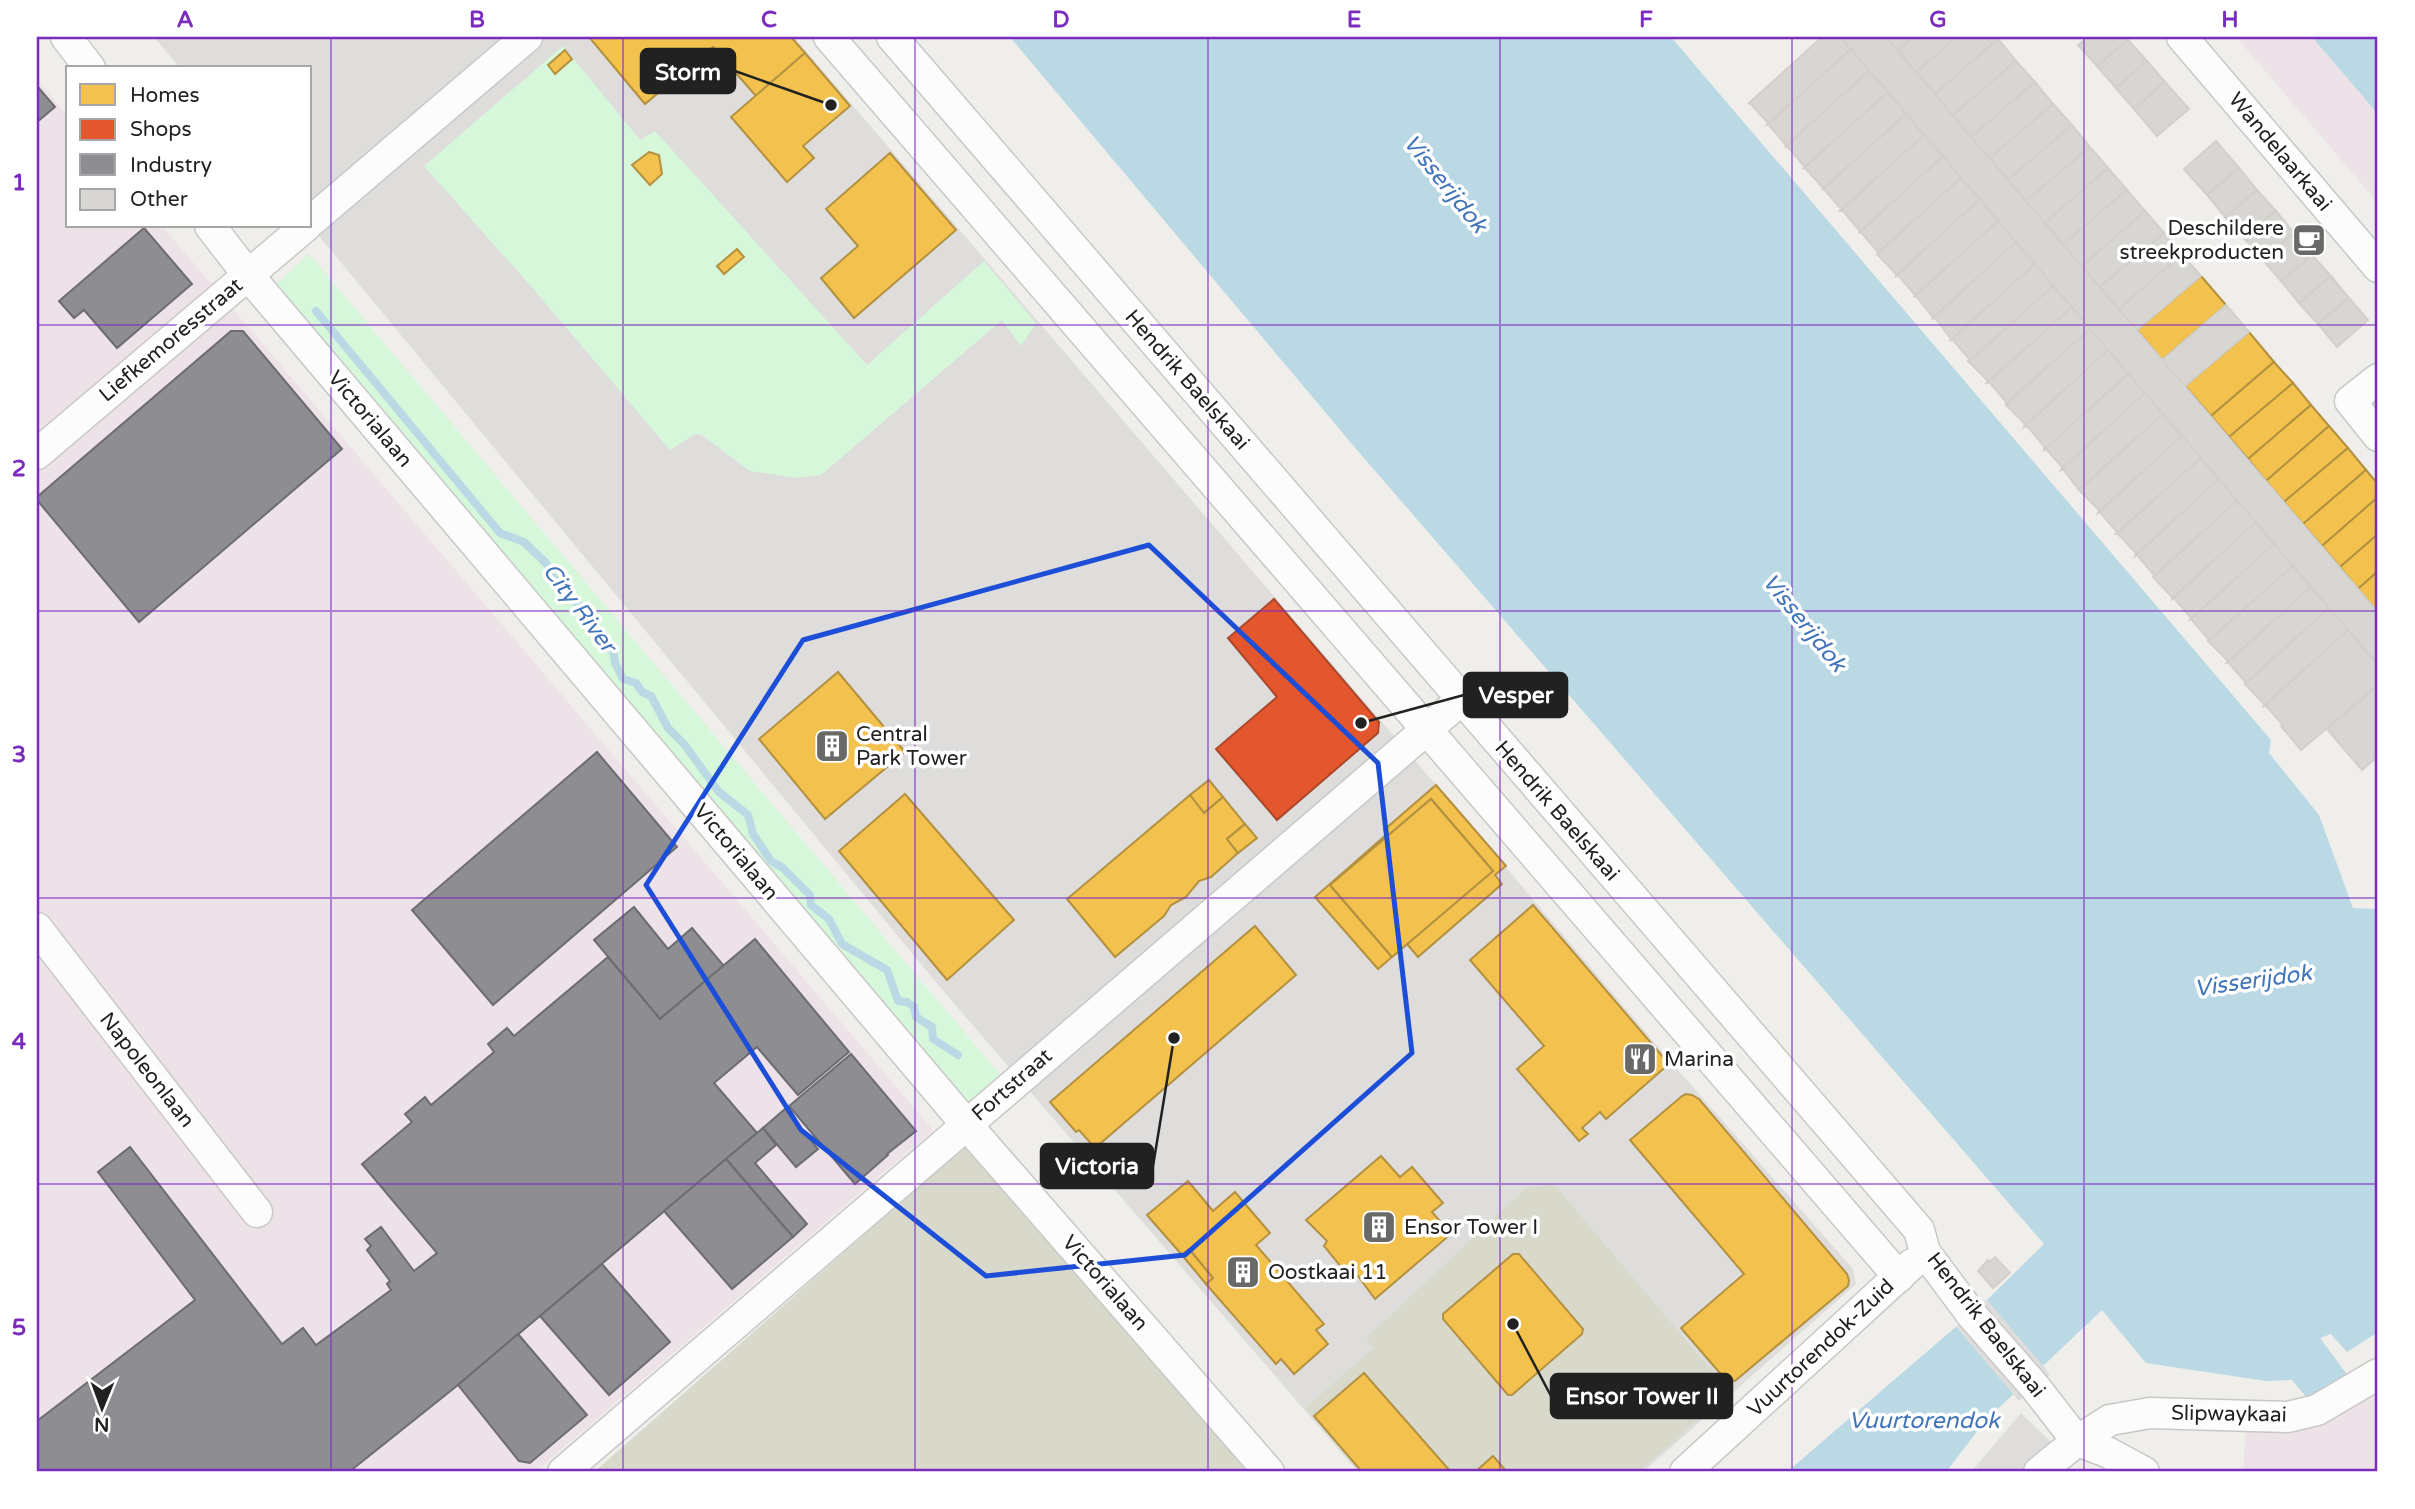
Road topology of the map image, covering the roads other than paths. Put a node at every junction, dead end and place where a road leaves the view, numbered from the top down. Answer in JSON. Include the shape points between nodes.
{"nodes":[{"id":1,"x":66,"y":37,"type":"edge"},
{"id":2,"x":527,"y":37,"type":"edge"},
{"id":3,"x":829,"y":37,"type":"edge"},
{"id":4,"x":892,"y":37,"type":"edge"},
{"id":5,"x":2182,"y":37,"type":"edge"},
{"id":6,"x":88,"y":66,"type":"edge"},
{"id":7,"x":312,"y":220,"type":"edge"},
{"id":8,"x":212,"y":228,"type":"edge"},
{"id":9,"x":304,"y":228,"type":"edge"},
{"id":10,"x":2378,"y":267,"type":"edge"},
{"id":11,"x":248,"y":275,"type":"junction"},
{"id":12,"x":2378,"y":379,"type":"edge"},
{"id":13,"x":2378,"y":436,"type":"edge"},
{"id":14,"x":37,"y":454,"type":"edge"},
{"id":15,"x":1461,"y":700,"type":"junction"},
{"id":16,"x":1426,"y":729,"type":"junction"},
{"id":17,"x":37,"y":928,"type":"edge"},
{"id":18,"x":966,"y":1124,"type":"junction"},
{"id":19,"x":257,"y":1212,"type":"dead end"},
{"id":20,"x":1925,"y":1252,"type":"junction"},
{"id":21,"x":1899,"y":1277,"type":"junction"},
{"id":22,"x":2367,"y":1380,"type":"edge"},
{"id":23,"x":2077,"y":1441,"type":"junction"},
{"id":24,"x":564,"y":1472,"type":"edge"},
{"id":25,"x":1269,"y":1472,"type":"edge"},
{"id":26,"x":1685,"y":1472,"type":"edge"},
{"id":27,"x":2039,"y":1472,"type":"edge"},
{"id":28,"x":2144,"y":1472,"type":"edge"}],
"edges":[{"from":1,"to":6,"type":"street"},
{"from":2,"to":7,"type":"street"},
{"from":3,"to":16,"type":"street","name":"Hendrik Baelskaai"},
{"from":4,"to":15,"type":"street","name":"Hendrik Baelskaai"},
{"from":5,"to":10,"type":"street","name":"Wandelaarkaai"},
{"from":8,"to":11,"type":"street","name":"Victorialaan"},
{"from":9,"to":11,"type":"street","name":"Liefkemoresstraat"},
{"from":11,"to":14,"type":"street","name":"Liefkemoresstraat"},
{"from":11,"to":18,"type":"street","name":"Victorialaan"},
{"from":12,"to":13,"type":"street","via":[[2350,401]]},
{"from":15,"to":16,"type":"street","name":"Fortstraat"},
{"from":15,"to":20,"type":"street","name":"Hendrik Baelskaai","via":[[1919,1230]]},
{"from":16,"to":18,"type":"street","name":"Fortstraat"},
{"from":16,"to":21,"type":"street","name":"Hendrik Baelskaai"},
{"from":17,"to":19,"type":"street","name":"Napoleonlaan"},
{"from":18,"to":24,"type":"street","name":"Fortstraat"},
{"from":18,"to":25,"type":"street","name":"Victorialaan"},
{"from":20,"to":21,"type":"street","name":"Vuurtorendok-Zuid"},
{"from":20,"to":23,"type":"street","name":"Hendrik Baelskaai"},
{"from":21,"to":26,"type":"street","name":"Vuurtorendok-Zuid"},
{"from":22,"to":23,"type":"street","name":"Slipwaykaai","via":[[2317,1410],[2288,1417],[2150,1413],[2110,1420]]},
{"from":23,"to":27,"type":"street","name":"Slipwaykaai"},
{"from":23,"to":28,"type":"street"}]}
